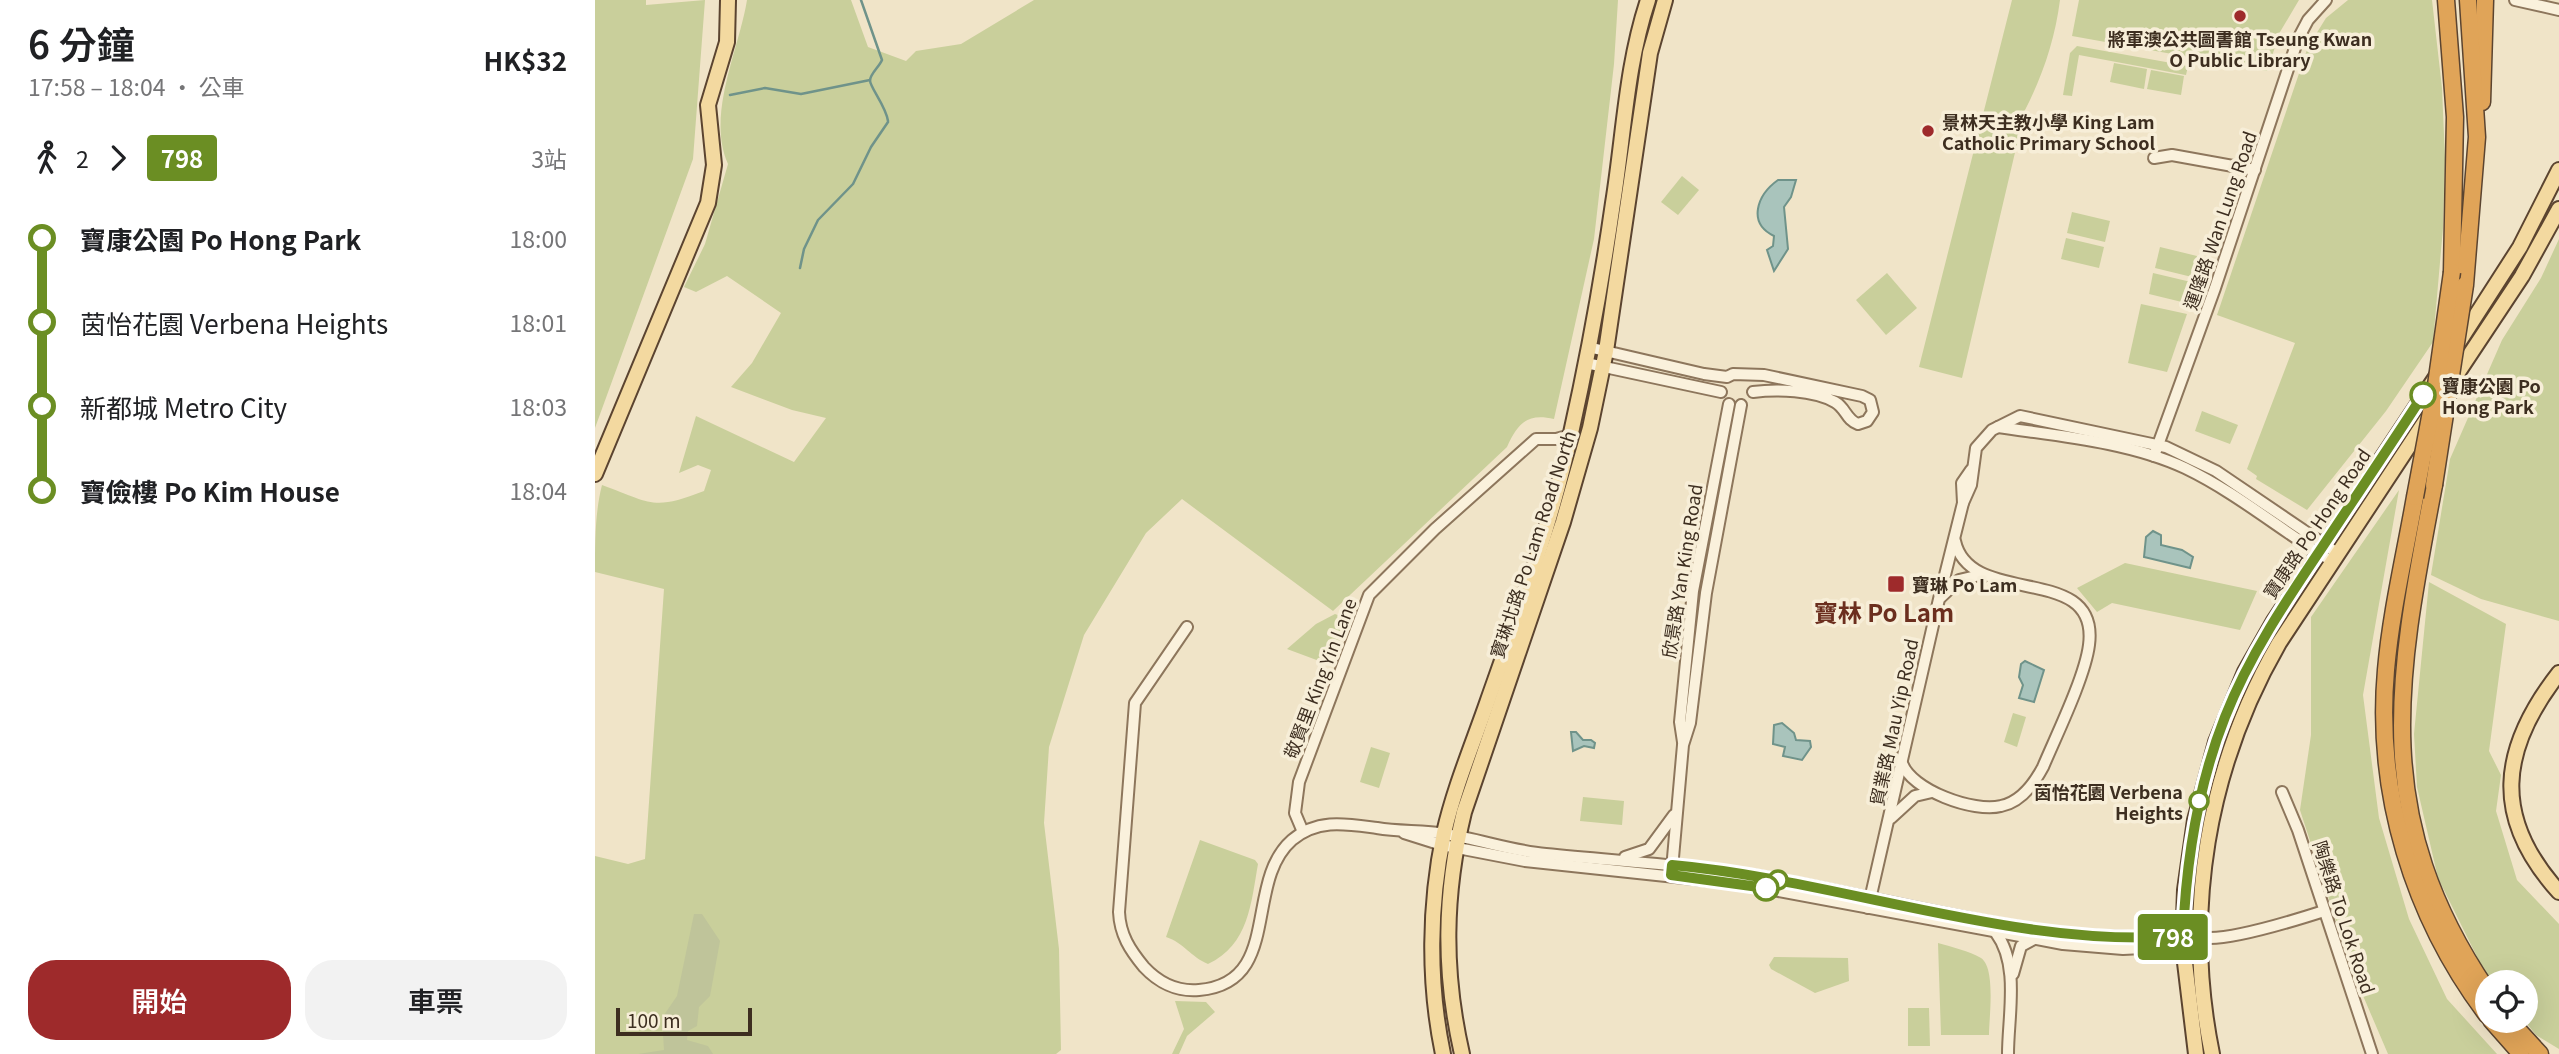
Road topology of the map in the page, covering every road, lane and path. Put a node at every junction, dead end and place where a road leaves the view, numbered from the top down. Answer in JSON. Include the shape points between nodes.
{"nodes":[{"id":1,"x":728,"y":0,"type":"edge"},
{"id":2,"x":1648,"y":0,"type":"edge"},
{"id":3,"x":1665,"y":0,"type":"edge"},
{"id":4,"x":2326,"y":0,"type":"edge"},
{"id":5,"x":2446,"y":0,"type":"edge"},
{"id":6,"x":2470,"y":0,"type":"edge"},
{"id":7,"x":2485,"y":0,"type":"edge"},
{"id":8,"x":2515,"y":0,"type":"edge"},
{"id":9,"x":2559,"y":10,"type":"edge"},
{"id":10,"x":2477,"y":137,"type":"junction"},
{"id":11,"x":2154,"y":158,"type":"dead end"},
{"id":12,"x":2255,"y":170,"type":"junction"},
{"id":13,"x":2559,"y":170,"type":"edge"},
{"id":14,"x":2559,"y":209,"type":"edge"},
{"id":15,"x":2459,"y":273,"type":"junction"},
{"id":16,"x":1588,"y":347,"type":"junction"},
{"id":17,"x":1606,"y":351,"type":"junction"},
{"id":18,"x":1586,"y":363,"type":"junction"},
{"id":19,"x":1603,"y":366,"type":"junction"},
{"id":20,"x":1742,"y":375,"type":"junction"},
{"id":21,"x":1727,"y":377,"type":"junction"},
{"id":22,"x":1753,"y":391,"type":"junction"},
{"id":23,"x":1721,"y":392,"type":"junction"},
{"id":24,"x":1729,"y":404,"type":"junction"},
{"id":25,"x":1741,"y":405,"type":"junction"},
{"id":26,"x":1841,"y":406,"type":"junction"},
{"id":27,"x":1822,"y":408,"type":"dead end"},
{"id":28,"x":1571,"y":435,"type":"junction"},
{"id":29,"x":2156,"y":451,"type":"junction"},
{"id":30,"x":595,"y":474,"type":"edge"},
{"id":31,"x":1954,"y":538,"type":"junction"},
{"id":32,"x":2321,"y":548,"type":"junction"},
{"id":33,"x":2335,"y":557,"type":"junction"},
{"id":34,"x":1983,"y":575,"type":"junction"},
{"id":35,"x":1939,"y":599,"type":"junction"},
{"id":36,"x":1187,"y":627,"type":"dead end"},
{"id":37,"x":2559,"y":673,"type":"edge"},
{"id":38,"x":1683,"y":745,"type":"junction"},
{"id":39,"x":1902,"y":763,"type":"junction"},
{"id":40,"x":1932,"y":792,"type":"junction"},
{"id":41,"x":2282,"y":792,"type":"dead end"},
{"id":42,"x":1676,"y":813,"type":"junction"},
{"id":43,"x":1890,"y":818,"type":"junction"},
{"id":44,"x":1303,"y":832,"type":"junction"},
{"id":45,"x":1450,"y":841,"type":"junction"},
{"id":46,"x":1619,"y":859,"type":"junction"},
{"id":47,"x":1672,"y":870,"type":"junction"},
{"id":48,"x":2559,"y":892,"type":"edge"},
{"id":49,"x":1869,"y":903,"type":"junction"},
{"id":50,"x":2324,"y":911,"type":"junction"},
{"id":51,"x":1996,"y":933,"type":"junction"},
{"id":52,"x":2033,"y":939,"type":"junction"},
{"id":53,"x":2203,"y":939,"type":"junction"},
{"id":54,"x":2183,"y":941,"type":"junction"},
{"id":55,"x":2475,"y":970,"type":"edge"},
{"id":56,"x":2010,"y":994,"type":"junction"},
{"id":57,"x":2475,"y":997,"type":"edge"},
{"id":58,"x":2502,"y":1033,"type":"edge"},
{"id":59,"x":2521,"y":1033,"type":"edge"},
{"id":60,"x":2539,"y":1053,"type":"edge"},
{"id":61,"x":1443,"y":1054,"type":"edge"},
{"id":62,"x":1462,"y":1054,"type":"edge"},
{"id":63,"x":2008,"y":1054,"type":"edge"},
{"id":64,"x":2196,"y":1054,"type":"edge"},
{"id":65,"x":2212,"y":1054,"type":"edge"},
{"id":66,"x":2372,"y":1054,"type":"edge"},
{"id":67,"x":2521,"y":1054,"type":"edge"}],
"edges":[{"from":1,"to":30,"type":"main road","via":[[727,42],[708,105],[714,165],[708,203]]},
{"from":2,"to":16,"type":"main road","name":"寶琳北路 Po Lam Road North","via":[[1625,99],[1613,205]]},
{"from":3,"to":17,"type":"main road","name":"寶琳北路 Po Lam Road North","via":[[1644,87]]},
{"from":4,"to":12,"type":"street","name":"運隆路 Wan Lung Road","via":[[2298,39]]},
{"from":5,"to":15,"type":"highway"},
{"from":6,"to":10,"type":"highway"},
{"from":7,"to":10,"type":"highway","via":[[2485,75]]},
{"from":8,"to":9,"type":"street"},
{"from":10,"to":15,"type":"highway"},
{"from":11,"to":12,"type":"street","via":[[2172,155]]},
{"from":12,"to":29,"type":"street","name":"運隆路 Wan Lung Road"},
{"from":13,"to":32,"type":"main road","name":"寶康路 Po Hong Road","via":[[2505,272]]},
{"from":14,"to":33,"type":"main road","name":"寶康路 Po Hong Road","via":[[2511,293]]},
{"from":15,"to":55,"type":"highway","bridge":true,"via":[[2434,485],[2408,622],[2401,695],[2402,763],[2409,814],[2426,870]]},
{"from":15,"to":57,"type":"highway","bridge":true,"via":[[2386,671],[2384,721],[2389,779],[2403,850],[2423,905]]},
{"from":16,"to":17,"type":"street"},
{"from":16,"to":18,"type":"main road","name":"寶琳北路 Po Lam Road North"},
{"from":17,"to":19,"type":"main road","name":"寶琳北路 Po Lam Road North"},
{"from":17,"to":21,"type":"street"},
{"from":18,"to":19,"type":"street"},
{"from":18,"to":28,"type":"main road","name":"寶琳北路 Po Lam Road North"},
{"from":19,"to":23,"type":"street"},
{"from":19,"to":45,"type":"main road","name":"寶琳北路 Po Lam Road North","via":[[1563,522]]},
{"from":20,"to":21,"type":"street"},
{"from":20,"to":22,"type":"street"},
{"from":20,"to":26,"type":"street","via":[[1764,374],[1862,396],[1870,400],[1873,412],[1858,424]]},
{"from":21,"to":23,"type":"street"},
{"from":22,"to":25,"type":"street"},
{"from":22,"to":26,"type":"street","via":[[1782,390]]},
{"from":23,"to":24,"type":"street"},
{"from":24,"to":25,"type":"street"},
{"from":24,"to":38,"type":"street","name":"欣景路 Yan King Road","via":[[1693,591],[1680,722]]},
{"from":25,"to":38,"type":"street","name":"欣景路 Yan King Road"},
{"from":26,"to":27,"type":"street"},
{"from":28,"to":44,"type":"street","name":"敬賢里 King Yin Lane","via":[[1536,439],[1435,529],[1369,596],[1299,782],[1295,813]]},
{"from":28,"to":45,"type":"main road","name":"寶琳北路 Po Lam Road North"},
{"from":29,"to":31,"type":"street","name":"貿業路 Mau Yip Road","via":[[2020,416],[1979,442],[1962,483],[1963,503]]},
{"from":29,"to":32,"type":"street","via":[[2216,471]]},
{"from":31,"to":34,"type":"street","via":[[1961,560]]},
{"from":31,"to":35,"type":"street","name":"貿業路 Mau Yip Road"},
{"from":32,"to":33,"type":"street"},
{"from":32,"to":54,"type":"main road","name":"寶康路 Po Hong Road","via":[[2258,647],[2216,742],[2190,844]]},
{"from":33,"to":53,"type":"main road","name":"寶康路 Po Hong Road","via":[[2268,662],[2229,752],[2206,846]]},
{"from":34,"to":35,"type":"street","via":[[1959,580]]},
{"from":34,"to":40,"type":"street","via":[[2052,592],[2072,602],[2088,627],[2088,649],[2043,767],[2024,793],[1992,808]]},
{"from":35,"to":39,"type":"street","name":"貿業路 Mau Yip Road"},
{"from":36,"to":44,"type":"street","via":[[1135,703],[1119,912],[1131,950],[1171,987],[1199,990],[1230,980],[1247,964],[1254,949],[1272,866]]},
{"from":37,"to":48,"type":"main road","via":[[2530,716],[2518,744],[2512,811],[2521,840]]},
{"from":38,"to":42,"type":"street","name":"欣景路 Yan King Road"},
{"from":39,"to":40,"type":"street","via":[[1912,780]]},
{"from":39,"to":43,"type":"street","name":"貿業路 Mau Yip Road"},
{"from":40,"to":43,"type":"street","via":[[1915,796]]},
{"from":41,"to":50,"type":"street","name":"陶樂路 To Lok Road"},
{"from":42,"to":46,"type":"street","via":[[1649,849]]},
{"from":42,"to":47,"type":"street","name":"欣景路 Yan King Road"},
{"from":43,"to":49,"type":"street","name":"貿業路 Mau Yip Road"},
{"from":44,"to":45,"type":"street","via":[[1339,822]]},
{"from":45,"to":46,"type":"street"},
{"from":45,"to":47,"type":"street","via":[[1549,865]]},
{"from":45,"to":61,"type":"main road","name":"寶琳北路 Po Lam Road North","via":[[1431,952]]},
{"from":45,"to":62,"type":"main road","name":"寶琳北路 Po Lam Road North","via":[[1447,963]]},
{"from":46,"to":47,"type":"street"},
{"from":47,"to":49,"type":"street"},
{"from":49,"to":51,"type":"street"},
{"from":49,"to":54,"type":"street","via":[[2071,934]]},
{"from":50,"to":53,"type":"street","via":[[2280,925]]},
{"from":50,"to":66,"type":"street","name":"陶樂路 To Lok Road"},
{"from":51,"to":52,"type":"street"},
{"from":51,"to":56,"type":"street","via":[[2008,952]]},
{"from":52,"to":54,"type":"street","via":[[2123,949]]},
{"from":52,"to":56,"type":"street","via":[[2020,949]]},
{"from":53,"to":54,"type":"street"},
{"from":53,"to":65,"type":"main road","name":"寶康路 Po Hong Road","via":[[2203,1000]]},
{"from":54,"to":64,"type":"main road","name":"寶康路 Po Hong Road"},
{"from":56,"to":63,"type":"street"},
{"from":58,"to":67,"type":"highway"},
{"from":59,"to":60,"type":"highway"}]}
